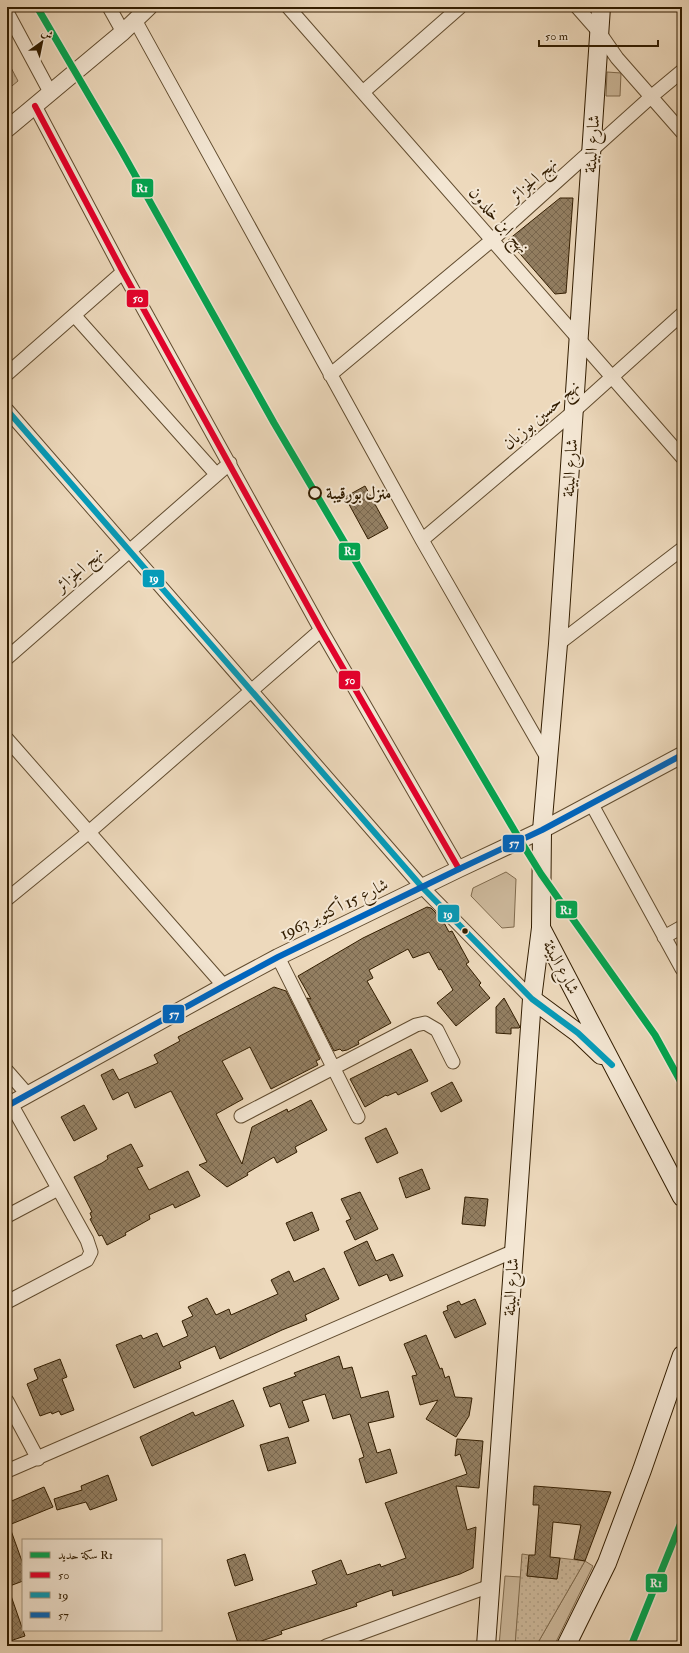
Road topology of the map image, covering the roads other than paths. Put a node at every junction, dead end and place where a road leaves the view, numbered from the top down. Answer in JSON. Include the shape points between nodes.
{"nodes":[{"id":1,"x":109,"y":7,"type":"edge"},
{"id":2,"x":149,"y":7,"type":"edge"},
{"id":3,"x":288,"y":7,"type":"edge"},
{"id":4,"x":460,"y":7,"type":"edge"},
{"id":5,"x":577,"y":7,"type":"edge"},
{"id":6,"x":601,"y":7,"type":"edge"},
{"id":7,"x":7,"y":12,"type":"edge"},
{"id":8,"x":135,"y":20,"type":"junction"},
{"id":9,"x":123,"y":32,"type":"junction"},
{"id":10,"x":599,"y":32,"type":"junction"},
{"id":11,"x":682,"y":71,"type":"edge"},
{"id":12,"x":50,"y":92,"type":"junction"},
{"id":13,"x":363,"y":92,"type":"junction"},
{"id":14,"x":652,"y":96,"type":"junction"},
{"id":15,"x":35,"y":106,"type":"junction"},
{"id":16,"x":7,"y":129,"type":"edge"},
{"id":17,"x":682,"y":132,"type":"edge"},
{"id":18,"x":592,"y":152,"type":"junction"},
{"id":19,"x":492,"y":240,"type":"junction"},
{"id":20,"x":123,"y":272,"type":"junction"},
{"id":21,"x":682,"y":314,"type":"edge"},
{"id":22,"x":74,"y":315,"type":"junction"},
{"id":23,"x":578,"y":339,"type":"junction"},
{"id":24,"x":7,"y":374,"type":"edge"},
{"id":25,"x":330,"y":375,"type":"junction"},
{"id":26,"x":612,"y":377,"type":"junction"},
{"id":27,"x":7,"y":410,"type":"edge"},
{"id":28,"x":573,"y":412,"type":"junction"},
{"id":29,"x":682,"y":457,"type":"edge"},
{"id":30,"x":230,"y":462,"type":"junction"},
{"id":31,"x":216,"y":474,"type":"junction"},
{"id":32,"x":422,"y":540,"type":"junction"},
{"id":33,"x":682,"y":549,"type":"edge"},
{"id":34,"x":129,"y":550,"type":"junction"},
{"id":35,"x":321,"y":630,"type":"junction"},
{"id":36,"x":558,"y":644,"type":"junction"},
{"id":37,"x":7,"y":658,"type":"edge"},
{"id":38,"x":252,"y":691,"type":"junction"},
{"id":39,"x":7,"y":740,"type":"edge"},
{"id":40,"x":682,"y":755,"type":"edge"},
{"id":41,"x":549,"y":761,"type":"junction"},
{"id":42,"x":591,"y":803,"type":"junction"},
{"id":43,"x":542,"y":830,"type":"junction"},
{"id":44,"x":89,"y":832,"type":"junction"},
{"id":45,"x":459,"y":869,"type":"junction"},
{"id":46,"x":422,"y":886,"type":"junction"},
{"id":47,"x":7,"y":899,"type":"edge"},
{"id":48,"x":682,"y":927,"type":"edge"},
{"id":49,"x":540,"y":928,"type":"junction"},
{"id":50,"x":664,"y":937,"type":"junction"},
{"id":51,"x":278,"y":957,"type":"junction"},
{"id":52,"x":682,"y":969,"type":"edge"},
{"id":53,"x":224,"y":986,"type":"junction"},
{"id":54,"x":532,"y":999,"type":"junction"},
{"id":55,"x":453,"y":1062,"type":"dead end"},
{"id":56,"x":612,"y":1065,"type":"junction"},
{"id":57,"x":334,"y":1068,"type":"junction"},
{"id":58,"x":7,"y":1071,"type":"edge"},
{"id":59,"x":28,"y":1095,"type":"junction"},
{"id":60,"x":9,"y":1105,"type":"edge"},
{"id":61,"x":241,"y":1116,"type":"dead end"},
{"id":62,"x":358,"y":1117,"type":"dead end"},
{"id":63,"x":58,"y":1189,"type":"junction"},
{"id":64,"x":682,"y":1197,"type":"edge"},
{"id":65,"x":7,"y":1216,"type":"edge"},
{"id":66,"x":514,"y":1251,"type":"junction"},
{"id":67,"x":7,"y":1302,"type":"edge"},
{"id":68,"x":682,"y":1355,"type":"edge"},
{"id":69,"x":7,"y":1401,"type":"edge"},
{"id":70,"x":38,"y":1459,"type":"junction"},
{"id":71,"x":7,"y":1471,"type":"edge"},
{"id":72,"x":490,"y":1586,"type":"junction"},
{"id":73,"x":326,"y":1646,"type":"edge"},
{"id":74,"x":486,"y":1646,"type":"edge"},
{"id":75,"x":566,"y":1646,"type":"edge"}],
"edges":[{"from":1,"to":9,"type":"street"},
{"from":2,"to":8,"type":"street"},
{"from":3,"to":13,"type":"street","name":"نهج ابن خلدون"},
{"from":4,"to":13,"type":"street"},
{"from":5,"to":10,"type":"street"},
{"from":6,"to":10,"type":"main road","name":"شارع البيئة"},
{"from":7,"to":12,"type":"street"},
{"from":8,"to":9,"type":"street"},
{"from":8,"to":25,"type":"street"},
{"from":9,"to":12,"type":"street"},
{"from":10,"to":14,"type":"street","via":[[617,58]]},
{"from":10,"to":18,"type":"main road","name":"شارع البيئة"},
{"from":11,"to":14,"type":"street","name":"نهج الجزائر"},
{"from":12,"to":15,"type":"street"},
{"from":13,"to":19,"type":"street","name":"نهج ابن خلدون"},
{"from":14,"to":17,"type":"street"},
{"from":14,"to":18,"type":"street","name":"نهج الجزائر"},
{"from":15,"to":16,"type":"street"},
{"from":15,"to":20,"type":"street"},
{"from":18,"to":19,"type":"street","name":"نهج الجزائر"},
{"from":18,"to":23,"type":"main road","name":"شارع البيئة"},
{"from":19,"to":23,"type":"street","name":"نهج ابن خلدون"},
{"from":19,"to":25,"type":"street","name":"نهج الجزائر"},
{"from":20,"to":22,"type":"street"},
{"from":20,"to":30,"type":"street"},
{"from":21,"to":26,"type":"street","name":"نهج حسين بوزيان"},
{"from":22,"to":24,"type":"street"},
{"from":22,"to":31,"type":"street"},
{"from":23,"to":26,"type":"street","name":"نهج ابن خلدون"},
{"from":23,"to":28,"type":"main road","name":"شارع البيئة"},
{"from":25,"to":32,"type":"street"},
{"from":26,"to":28,"type":"street","name":"نهج حسين بوزيان"},
{"from":26,"to":29,"type":"street","name":"نهج ابن خلدون"},
{"from":27,"to":34,"type":"street"},
{"from":28,"to":32,"type":"street","name":"نهج حسين بوزيان"},
{"from":28,"to":36,"type":"main road","name":"شارع البيئة"},
{"from":30,"to":31,"type":"street","name":"نهج الجزائر"},
{"from":30,"to":35,"type":"street"},
{"from":31,"to":34,"type":"street","name":"نهج الجزائر"},
{"from":32,"to":41,"type":"street"},
{"from":33,"to":36,"type":"street"},
{"from":34,"to":37,"type":"street","name":"نهج الجزائر"},
{"from":34,"to":38,"type":"street"},
{"from":35,"to":38,"type":"street"},
{"from":35,"to":45,"type":"street"},
{"from":36,"to":41,"type":"main road","name":"شارع البيئة"},
{"from":38,"to":44,"type":"street"},
{"from":38,"to":46,"type":"street"},
{"from":39,"to":44,"type":"street"},
{"from":40,"to":42,"type":"street","name":"شارع 15 أكتوبر 1963"},
{"from":41,"to":43,"type":"main road","name":"شارع البيئة"},
{"from":42,"to":43,"type":"street","name":"شارع 15 أكتوبر 1963"},
{"from":42,"to":50,"type":"street"},
{"from":43,"to":45,"type":"street","name":"شارع 15 أكتوبر 1963"},
{"from":43,"to":49,"type":"main road","name":"شارع البيئة"},
{"from":44,"to":47,"type":"street"},
{"from":44,"to":53,"type":"street"},
{"from":45,"to":46,"type":"street","name":"شارع 15 أكتوبر 1963"},
{"from":46,"to":51,"type":"street","name":"شارع 15 أكتوبر 1963"},
{"from":46,"to":54,"type":"street"},
{"from":48,"to":50,"type":"street"},
{"from":49,"to":54,"type":"main road","name":"شارع البيئة"},
{"from":49,"to":56,"type":"main road","name":"شارع البيئة"},
{"from":50,"to":52,"type":"street"},
{"from":51,"to":53,"type":"street","name":"شارع 15 أكتوبر 1963"},
{"from":51,"to":57,"type":"street"},
{"from":53,"to":59,"type":"street","name":"شارع 15 أكتوبر 1963"},
{"from":54,"to":56,"type":"main road","via":[[578,1033]]},
{"from":54,"to":66,"type":"main road","name":"شارع البيئة"},
{"from":55,"to":57,"type":"street","via":[[437,1030],[425,1023],[416,1025]]},
{"from":56,"to":64,"type":"main road","name":"شارع البيئة"},
{"from":57,"to":61,"type":"street"},
{"from":57,"to":62,"type":"street"},
{"from":58,"to":59,"type":"street"},
{"from":59,"to":60,"type":"street","name":"شارع 15 أكتوبر 1963"},
{"from":60,"to":63,"type":"street"},
{"from":63,"to":65,"type":"street"},
{"from":63,"to":67,"type":"street","via":[[87,1240],[90,1256]]},
{"from":66,"to":70,"type":"street"},
{"from":66,"to":72,"type":"main road","name":"شارع البيئة"},
{"from":68,"to":75,"type":"main road","via":[[607,1563]]},
{"from":69,"to":70,"type":"street"},
{"from":70,"to":71,"type":"street"},
{"from":72,"to":73,"type":"street"},
{"from":72,"to":74,"type":"main road","name":"شارع البيئة"}]}
